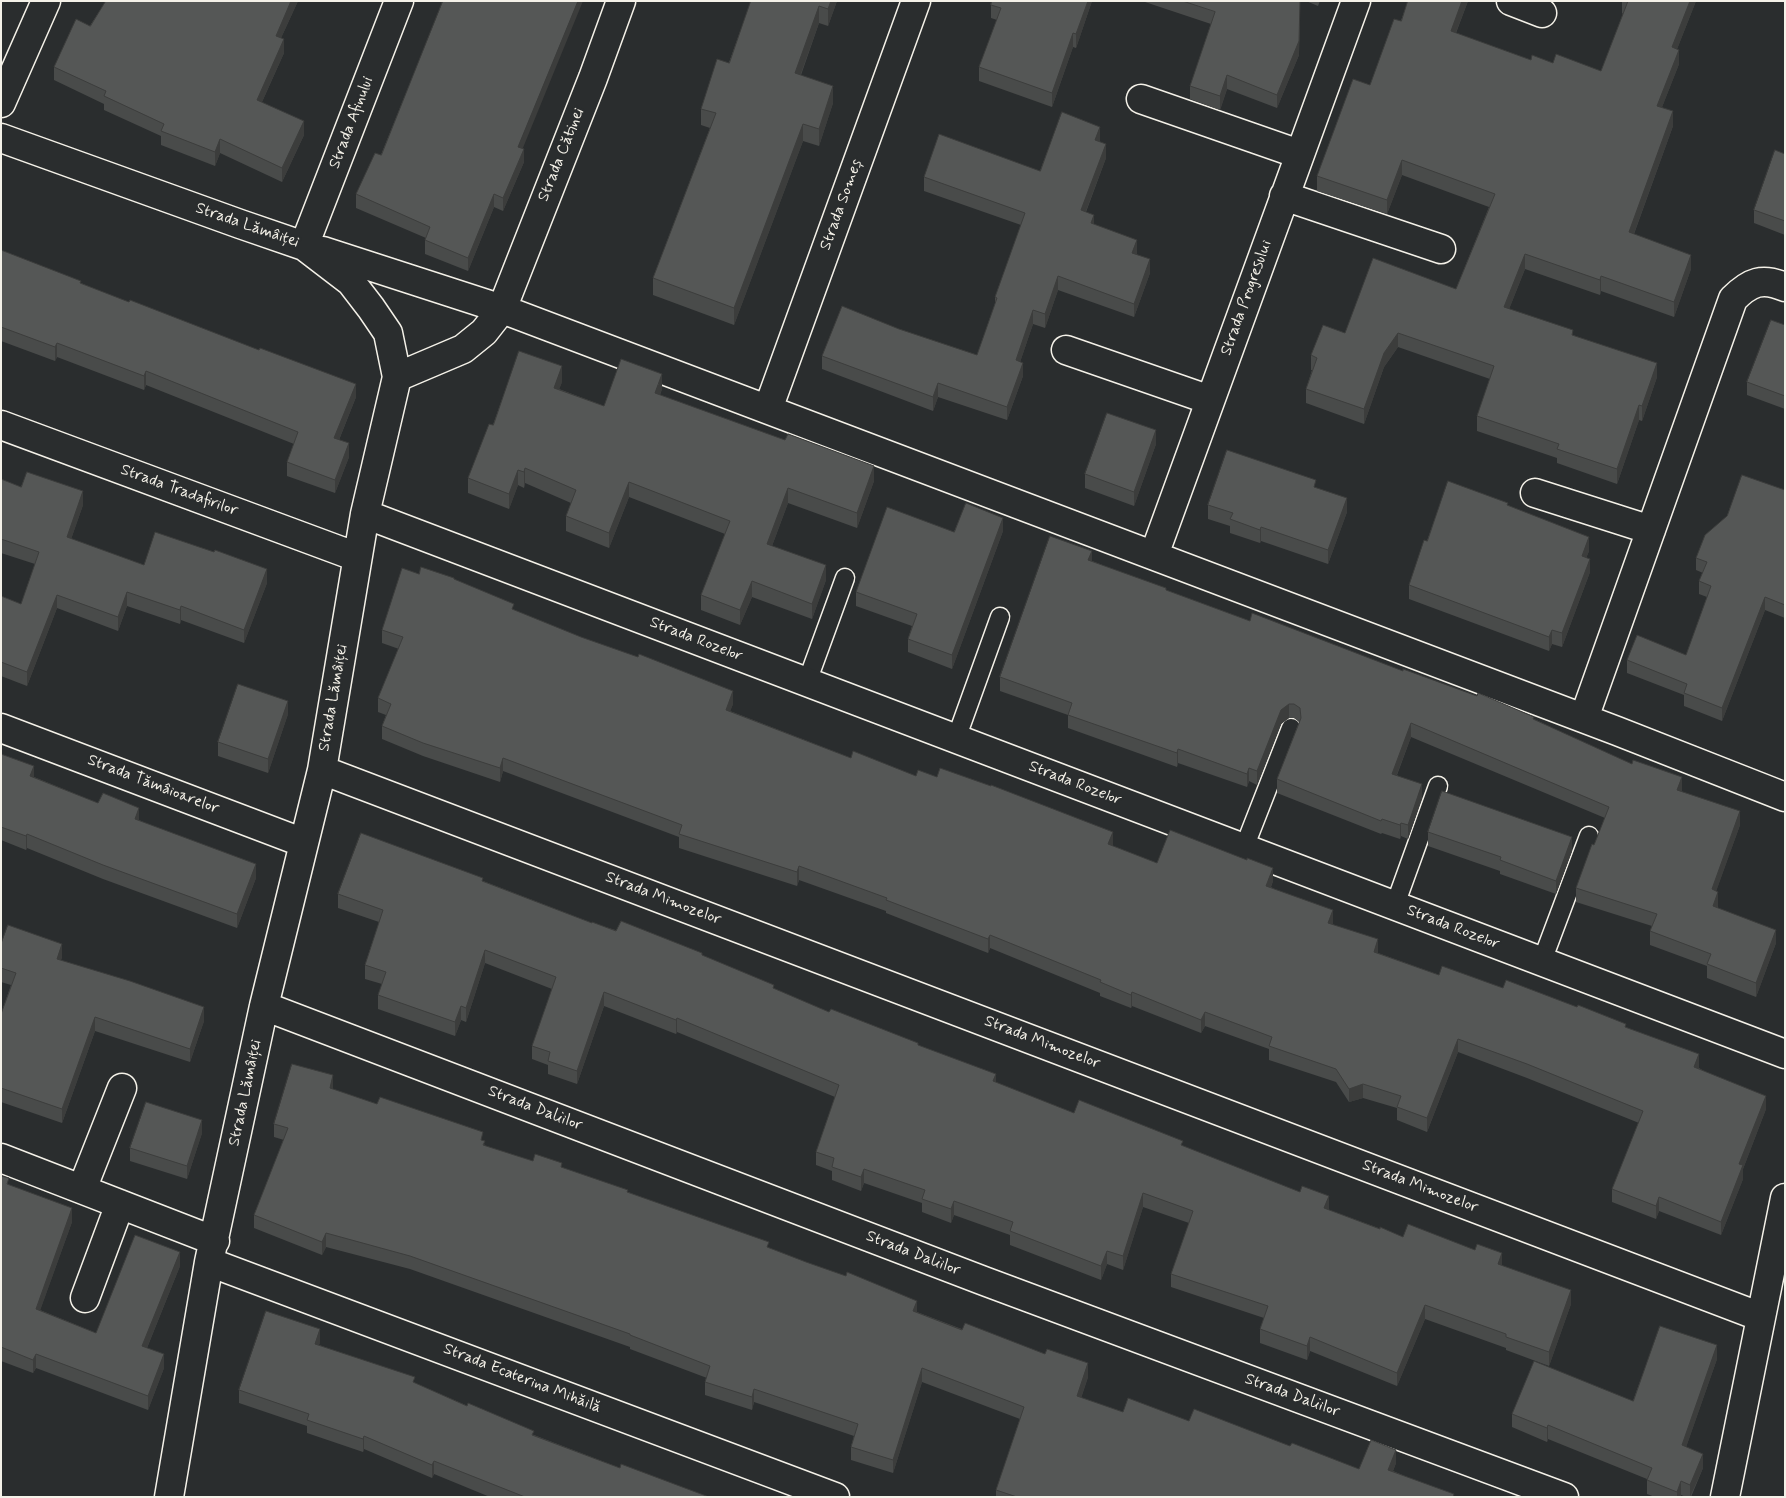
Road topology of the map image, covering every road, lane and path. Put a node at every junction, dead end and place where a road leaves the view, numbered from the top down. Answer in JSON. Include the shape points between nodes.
{"nodes":[{"id":1,"x":46,"y":1,"type":"edge"},
{"id":2,"x":399,"y":1,"type":"edge"},
{"id":3,"x":621,"y":1,"type":"edge"},
{"id":4,"x":916,"y":1,"type":"edge"},
{"id":5,"x":1356,"y":1,"type":"edge"},
{"id":6,"x":1511,"y":1,"type":"edge"},
{"id":7,"x":1542,"y":13,"type":"dead end"},
{"id":8,"x":1141,"y":99,"type":"dead end"},
{"id":9,"x":1,"y":103,"type":"edge"},
{"id":10,"x":1,"y":138,"type":"edge"},
{"id":11,"x":1299,"y":154,"type":"junction"},
{"id":12,"x":1284,"y":196,"type":"junction"},
{"id":13,"x":304,"y":246,"type":"junction"},
{"id":14,"x":1441,"y":249,"type":"dead end"},
{"id":15,"x":1785,"y":286,"type":"edge"},
{"id":16,"x":502,"y":309,"type":"junction"},
{"id":17,"x":1066,"y":350,"type":"dead end"},
{"id":18,"x":397,"y":377,"type":"junction"},
{"id":19,"x":1210,"y":400,"type":"junction"},
{"id":20,"x":768,"y":409,"type":"junction"},
{"id":21,"x":1,"y":425,"type":"edge"},
{"id":22,"x":1535,"y":493,"type":"dead end"},
{"id":23,"x":365,"y":514,"type":"junction"},
{"id":24,"x":1651,"y":530,"type":"junction"},
{"id":25,"x":1154,"y":555,"type":"junction"},
{"id":26,"x":357,"y":557,"type":"junction"},
{"id":27,"x":845,"y":578,"type":"dead end"},
{"id":28,"x":1000,"y":617,"type":"dead end"},
{"id":29,"x":807,"y":682,"type":"junction"},
{"id":30,"x":1584,"y":718,"type":"junction"},
{"id":31,"x":1,"y":728,"type":"edge"},
{"id":32,"x":1291,"y":728,"type":"dead end"},
{"id":33,"x":956,"y":739,"type":"junction"},
{"id":34,"x":322,"y":770,"type":"junction"},
{"id":35,"x":1438,"y":786,"type":"dead end"},
{"id":36,"x":1785,"y":797,"type":"edge"},
{"id":37,"x":1589,"y":836,"type":"dead end"},
{"id":38,"x":304,"y":843,"type":"junction"},
{"id":39,"x":1244,"y":848,"type":"junction"},
{"id":40,"x":1395,"y":906,"type":"junction"},
{"id":41,"x":1542,"y":961,"type":"junction"},
{"id":42,"x":264,"y":1006,"type":"junction"},
{"id":43,"x":1785,"y":1054,"type":"edge"},
{"id":44,"x":122,"y":1088,"type":"dead end"},
{"id":45,"x":1,"y":1158,"type":"edge"},
{"id":46,"x":82,"y":1189,"type":"junction"},
{"id":47,"x":1785,"y":1198,"type":"edge"},
{"id":48,"x":120,"y":1204,"type":"junction"},
{"id":49,"x":212,"y":1252,"type":"junction"},
{"id":50,"x":85,"y":1298,"type":"dead end"},
{"id":51,"x":1761,"y":1317,"type":"junction"},
{"id":52,"x":169,"y":1497,"type":"edge"},
{"id":53,"x":835,"y":1497,"type":"edge"},
{"id":54,"x":1564,"y":1497,"type":"edge"},
{"id":55,"x":1726,"y":1497,"type":"edge"}],
"edges":[{"from":1,"to":9,"type":"street"},
{"from":2,"to":13,"type":"street","name":"Strada Afinului"},
{"from":3,"to":16,"type":"street","name":"Strada Cătinei"},
{"from":4,"to":20,"type":"street","name":"Strada Someș"},
{"from":5,"to":11,"type":"street","name":"Strada Progresului"},
{"from":6,"to":7,"type":"street"},
{"from":8,"to":11,"type":"street"},
{"from":10,"to":13,"type":"street","name":"Strada Lămâiței"},
{"from":11,"to":12,"type":"street","name":"Strada Progresului"},
{"from":12,"to":14,"type":"street"},
{"from":12,"to":19,"type":"street","name":"Strada Progresului"},
{"from":13,"to":16,"type":"street"},
{"from":13,"to":18,"type":"street","name":"Strada Lămâiței","via":[[351,282],[372,308],[388,333]]},
{"from":15,"to":24,"type":"street","via":[[1771,281],[1759,282],[1745,287],[1733,299]]},
{"from":16,"to":18,"type":"street","name":"Strada Cătinei","via":[[484,332],[463,349]]},
{"from":16,"to":20,"type":"street"},
{"from":17,"to":19,"type":"street"},
{"from":18,"to":23,"type":"street","name":"Strada Lămâiței"},
{"from":19,"to":25,"type":"street","name":"Strada Progresului"},
{"from":20,"to":25,"type":"street"},
{"from":21,"to":26,"type":"street","name":"Strada Tradafirilor"},
{"from":22,"to":24,"type":"street"},
{"from":23,"to":26,"type":"street","name":"Strada Lămâiței"},
{"from":23,"to":29,"type":"street","name":"Strada Rozelor"},
{"from":24,"to":30,"type":"street"},
{"from":25,"to":30,"type":"street"},
{"from":26,"to":34,"type":"street","name":"Strada Lămâiței"},
{"from":27,"to":29,"type":"lane"},
{"from":28,"to":33,"type":"lane"},
{"from":29,"to":33,"type":"street","name":"Strada Rozelor"},
{"from":30,"to":36,"type":"street"},
{"from":31,"to":38,"type":"street","name":"Strada Tămâioarelor"},
{"from":32,"to":39,"type":"lane"},
{"from":33,"to":39,"type":"street","name":"Strada Rozelor"},
{"from":34,"to":38,"type":"street","name":"Strada Lămâiței"},
{"from":34,"to":51,"type":"street","name":"Strada Mimozelor"},
{"from":35,"to":40,"type":"lane"},
{"from":37,"to":41,"type":"lane"},
{"from":38,"to":42,"type":"street","name":"Strada Lămâiței"},
{"from":39,"to":40,"type":"street","name":"Strada Rozelor"},
{"from":40,"to":41,"type":"street","name":"Strada Rozelor"},
{"from":41,"to":43,"type":"street","name":"Strada Rozelor"},
{"from":42,"to":49,"type":"street","name":"Strada Lămâiței"},
{"from":42,"to":54,"type":"street","name":"Strada Daliilor","via":[[984,1281]]},
{"from":44,"to":46,"type":"street"},
{"from":45,"to":46,"type":"street","name":"Strada Ecaterina Mihăilă"},
{"from":46,"to":48,"type":"street","name":"Strada Ecaterina Mihăilă"},
{"from":47,"to":51,"type":"street"},
{"from":48,"to":49,"type":"street","name":"Strada Ecaterina Mihăilă"},
{"from":48,"to":50,"type":"street"},
{"from":49,"to":52,"type":"street","name":"Strada Lămâiței"},
{"from":49,"to":53,"type":"street","name":"Strada Ecaterina Mihăilă"},
{"from":51,"to":55,"type":"street"}]}
